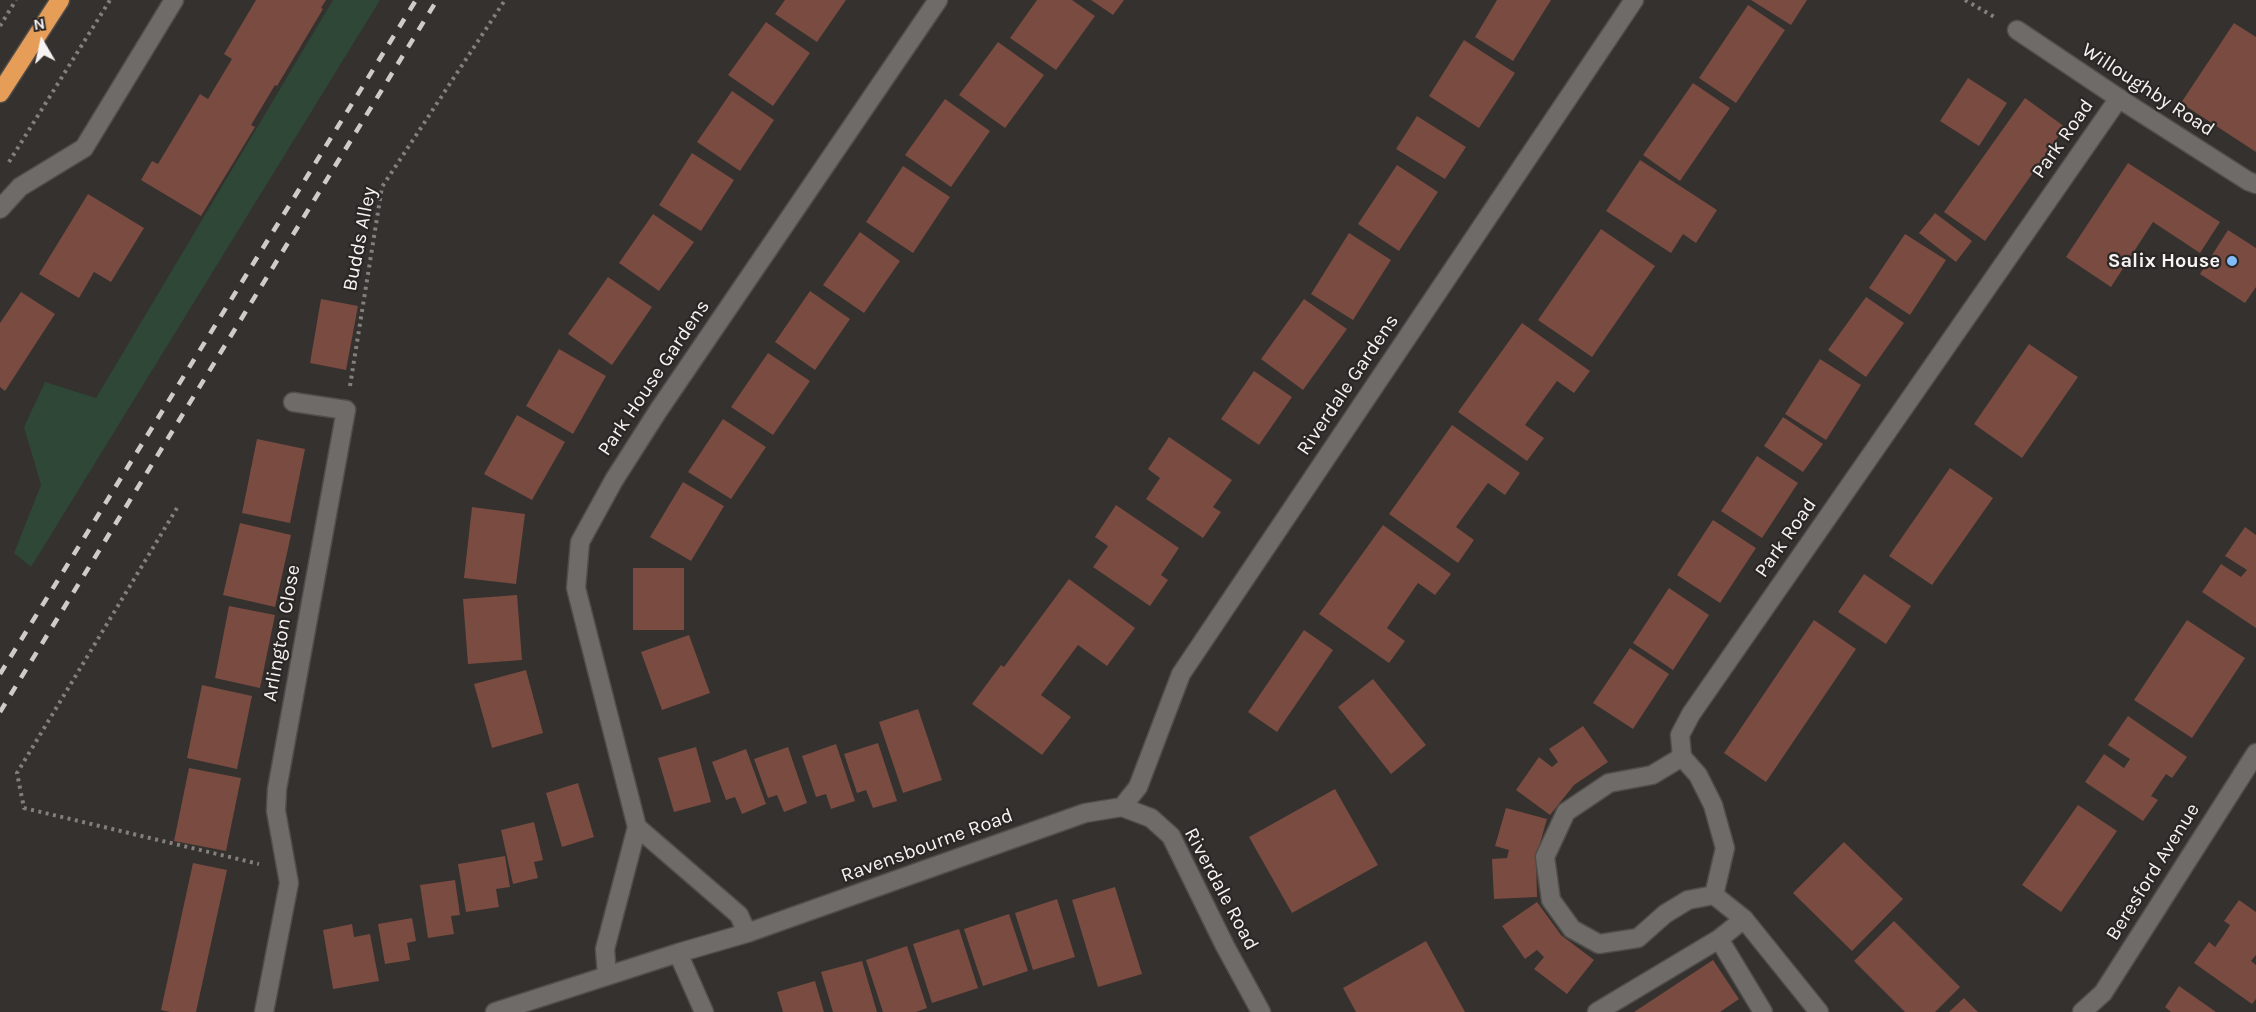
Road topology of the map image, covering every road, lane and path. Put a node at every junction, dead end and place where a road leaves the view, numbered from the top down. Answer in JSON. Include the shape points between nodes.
{"nodes":[{"id":1,"x":16,"y":0,"type":"edge"},
{"id":2,"x":60,"y":0,"type":"edge"},
{"id":3,"x":110,"y":0,"type":"edge"},
{"id":4,"x":174,"y":0,"type":"edge"},
{"id":5,"x":505,"y":0,"type":"edge"},
{"id":6,"x":938,"y":0,"type":"edge"},
{"id":7,"x":1634,"y":0,"type":"edge"},
{"id":8,"x":1965,"y":0,"type":"edge"},
{"id":9,"x":0,"y":26,"type":"edge"},
{"id":10,"x":2017,"y":30,"type":"joint"},
{"id":11,"x":0,"y":93,"type":"edge"},
{"id":12,"x":2119,"y":98,"type":"junction"},
{"id":13,"x":2256,"y":184,"type":"edge"},
{"id":14,"x":20,"y":187,"type":"junction"},
{"id":15,"x":0,"y":209,"type":"edge"},
{"id":16,"x":293,"y":402,"type":"dead end"},
{"id":17,"x":346,"y":410,"type":"junction"},
{"id":18,"x":177,"y":508,"type":"dead end"},
{"id":19,"x":2256,"y":753,"type":"edge"},
{"id":20,"x":1682,"y":757,"type":"junction"},
{"id":21,"x":1122,"y":807,"type":"junction"},
{"id":22,"x":637,"y":828,"type":"junction"},
{"id":23,"x":287,"y":864,"type":"junction"},
{"id":24,"x":1714,"y":895,"type":"junction"},
{"id":25,"x":1744,"y":919,"type":"junction"},
{"id":26,"x":747,"y":933,"type":"junction"},
{"id":27,"x":1719,"y":939,"type":"junction"},
{"id":28,"x":678,"y":953,"type":"junction"},
{"id":29,"x":607,"y":976,"type":"junction"},
{"id":30,"x":1758,"y":1011,"type":"edge"},
{"id":31,"x":264,"y":1012,"type":"edge"},
{"id":32,"x":495,"y":1012,"type":"edge"},
{"id":33,"x":704,"y":1012,"type":"edge"},
{"id":34,"x":1260,"y":1012,"type":"edge"},
{"id":35,"x":1597,"y":1012,"type":"edge"},
{"id":36,"x":1819,"y":1012,"type":"edge"},
{"id":37,"x":2082,"y":1012,"type":"edge"}],
"edges":[{"from":1,"to":9,"type":"path"},
{"from":2,"to":11,"type":"highway"},
{"from":3,"to":14,"type":"path","via":[[5,168]]},
{"from":4,"to":14,"type":"street","via":[[84,148]]},
{"from":5,"to":17,"type":"path","name":"Budds Alley","via":[[382,187]]},
{"from":6,"to":22,"type":"street","name":"Park House Gardens","via":[[658,411],[580,542],[576,588]]},
{"from":7,"to":21,"type":"street","name":"Riverdale Gardens","via":[[1181,674],[1138,787]]},
{"from":8,"to":10,"type":"path"},
{"from":10,"to":12,"type":"street","name":"Willoughby Road"},
{"from":12,"to":13,"type":"street","name":"Willoughby Road"},
{"from":12,"to":20,"type":"street","name":"Park Road","via":[[1691,714],[1680,735]]},
{"from":14,"to":15,"type":"street"},
{"from":16,"to":17,"type":"street"},
{"from":17,"to":23,"type":"street","name":"Arlington Close","via":[[277,789],[276,811]]},
{"from":18,"to":23,"type":"path","via":[[17,773],[24,808],[253,864]]},
{"from":19,"to":37,"type":"street","name":"Beresford Avenue","via":[[2103,993]]},
{"from":20,"to":24,"type":"street","via":[[1698,775],[1713,806],[1725,848]]},
{"from":20,"to":24,"type":"street","via":[[1652,775],[1609,783],[1566,812],[1545,857],[1551,900],[1572,930],[1599,944],[1638,938],[1688,900]]},
{"from":21,"to":26,"type":"street","name":"Ravensbourne Road","via":[[1085,813]]},
{"from":21,"to":34,"type":"street","name":"Riverdale Road","via":[[1151,818],[1171,836]]},
{"from":22,"to":26,"type":"street","via":[[739,915]]},
{"from":22,"to":29,"type":"street","via":[[605,949]]},
{"from":23,"to":31,"type":"street","name":"Arlington Close","via":[[289,883]]},
{"from":24,"to":25,"type":"street"},
{"from":25,"to":27,"type":"street"},
{"from":25,"to":36,"type":"street"},
{"from":26,"to":28,"type":"street","name":"Ravensbourne Road"},
{"from":27,"to":30,"type":"street"},
{"from":27,"to":35,"type":"street"},
{"from":28,"to":29,"type":"street","name":"Ravensbourne Road"},
{"from":28,"to":33,"type":"street"},
{"from":29,"to":32,"type":"street","name":"Ravensbourne Road"}]}
